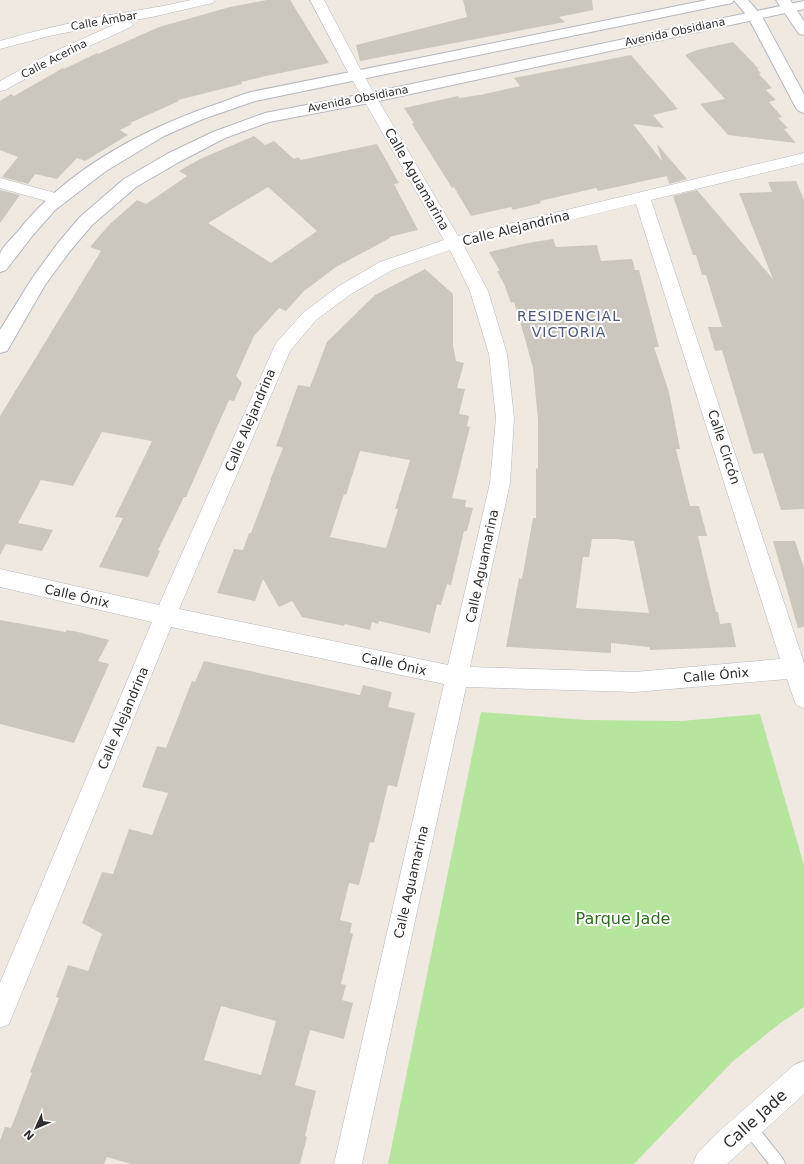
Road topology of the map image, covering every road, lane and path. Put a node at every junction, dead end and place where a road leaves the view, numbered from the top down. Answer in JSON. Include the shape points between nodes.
{"nodes":[{"id":1,"x":208,"y":0,"type":"edge"},
{"id":2,"x":318,"y":0,"type":"edge"},
{"id":3,"x":727,"y":0,"type":"edge"},
{"id":4,"x":741,"y":0,"type":"edge"},
{"id":5,"x":792,"y":4,"type":"edge"},
{"id":6,"x":152,"y":13,"type":"junction"},
{"id":7,"x":754,"y":16,"type":"junction"},
{"id":8,"x":804,"y":31,"type":"edge"},
{"id":9,"x":0,"y":45,"type":"edge"},
{"id":10,"x":357,"y":76,"type":"junction"},
{"id":11,"x":0,"y":87,"type":"edge"},
{"id":12,"x":369,"y":98,"type":"junction"},
{"id":13,"x":804,"y":108,"type":"edge"},
{"id":14,"x":804,"y":158,"type":"edge"},
{"id":15,"x":0,"y":183,"type":"edge"},
{"id":16,"x":642,"y":197,"type":"junction"},
{"id":17,"x":57,"y":199,"type":"junction"},
{"id":18,"x":454,"y":243,"type":"junction"},
{"id":19,"x":0,"y":266,"type":"edge"},
{"id":20,"x":0,"y":346,"type":"edge"},
{"id":21,"x":0,"y":578,"type":"edge"},
{"id":22,"x":166,"y":616,"type":"junction"},
{"id":23,"x":795,"y":668,"type":"junction"},
{"id":24,"x":457,"y":677,"type":"junction"},
{"id":25,"x":804,"y":698,"type":"edge"},
{"id":26,"x":0,"y":1015,"type":"edge"},
{"id":27,"x":804,"y":1075,"type":"edge"},
{"id":28,"x":747,"y":1125,"type":"junction"},
{"id":29,"x":348,"y":1164,"type":"edge"},
{"id":30,"x":707,"y":1164,"type":"edge"},
{"id":31,"x":778,"y":1164,"type":"edge"}],
"edges":[{"from":1,"to":6,"type":"street","name":"Calle Ámbar"},
{"from":2,"to":10,"type":"street","name":"Calle Aguamarina"},
{"from":3,"to":10,"type":"street","name":"Avenida Obsidiana"},
{"from":4,"to":7,"type":"street"},
{"from":5,"to":7,"type":"street","name":"Avenida Obsidiana"},
{"from":5,"to":8,"type":"street"},
{"from":6,"to":9,"type":"street","name":"Calle Ámbar","via":[[47,32]]},
{"from":6,"to":11,"type":"street","name":"Calle Acerina","via":[[56,56]]},
{"from":7,"to":12,"type":"street","name":"Avenida Obsidiana"},
{"from":7,"to":13,"type":"street"},
{"from":10,"to":12,"type":"street","name":"Calle Aguamarina"},
{"from":10,"to":17,"type":"street","name":"Avenida Obsidiana","via":[[251,97],[199,116],[146,139]]},
{"from":12,"to":18,"type":"street","name":"Calle Aguamarina"},
{"from":12,"to":20,"type":"street","name":"Avenida Obsidiana","via":[[265,118],[219,135],[130,183],[86,221],[64,247]]},
{"from":14,"to":16,"type":"street","name":"Calle Alejandrina"},
{"from":15,"to":17,"type":"street"},
{"from":16,"to":18,"type":"street","name":"Calle Alejandrina"},
{"from":16,"to":23,"type":"street","name":"Calle Circón"},
{"from":17,"to":19,"type":"street","name":"Avenida Obsidiana","via":[[24,234]]},
{"from":18,"to":22,"type":"street","name":"Calle Alejandrina","via":[[386,266],[345,290],[310,316],[282,348]]},
{"from":18,"to":24,"type":"street","name":"Calle Aguamarina","via":[[479,291],[498,354],[505,418],[500,483]]},
{"from":21,"to":22,"type":"street","name":"Calle Ónix"},
{"from":22,"to":24,"type":"street","name":"Calle Ónix"},
{"from":22,"to":26,"type":"street","name":"Calle Alejandrina"},
{"from":23,"to":24,"type":"street","name":"Calle Ónix","via":[[636,682]]},
{"from":23,"to":25,"type":"street","name":"Calle Circón"},
{"from":24,"to":29,"type":"street","name":"Calle Aguamarina"},
{"from":27,"to":28,"type":"street","name":"Calle Jade"},
{"from":28,"to":30,"type":"street","name":"Calle Jade"},
{"from":28,"to":31,"type":"lane"}]}
